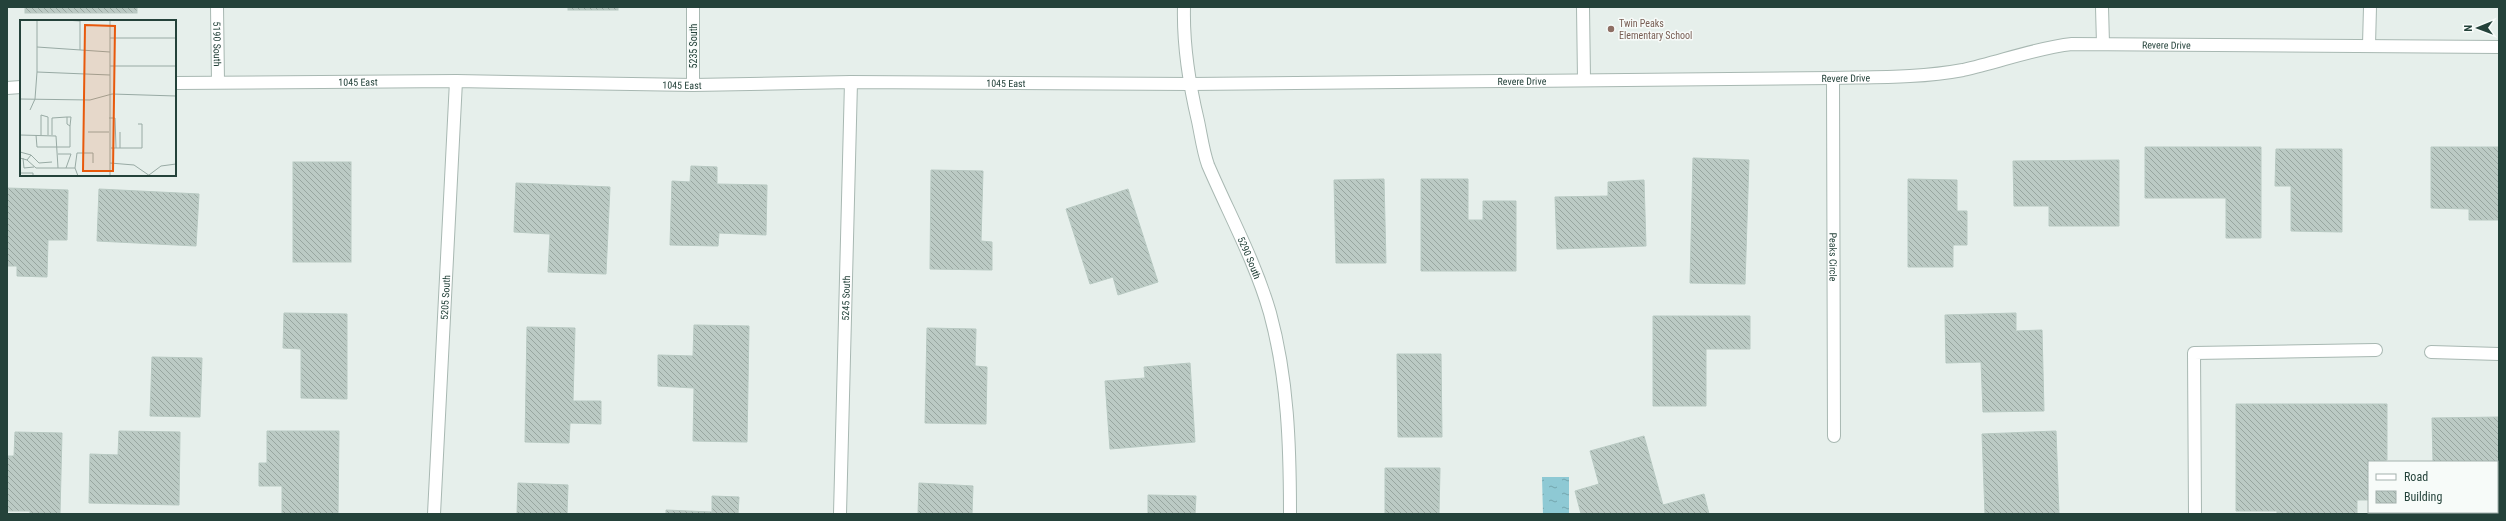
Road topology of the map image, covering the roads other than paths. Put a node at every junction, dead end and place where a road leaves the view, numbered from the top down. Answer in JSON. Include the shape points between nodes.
{"nodes":[{"id":1,"x":216,"y":7,"type":"edge"},
{"id":2,"x":693,"y":7,"type":"edge"},
{"id":3,"x":1184,"y":7,"type":"edge"},
{"id":4,"x":1583,"y":7,"type":"edge"},
{"id":5,"x":2102,"y":7,"type":"edge"},
{"id":6,"x":2370,"y":7,"type":"edge"},
{"id":7,"x":2103,"y":44,"type":"junction"},
{"id":8,"x":2369,"y":45,"type":"junction"},
{"id":9,"x":2499,"y":47,"type":"edge"},
{"id":10,"x":1833,"y":78,"type":"junction"},
{"id":11,"x":1584,"y":79,"type":"junction"},
{"id":12,"x":456,"y":81,"type":"junction"},
{"id":13,"x":218,"y":82,"type":"junction"},
{"id":14,"x":851,"y":82,"type":"junction"},
{"id":15,"x":176,"y":83,"type":"edge"},
{"id":16,"x":1190,"y":84,"type":"junction"},
{"id":17,"x":694,"y":85,"type":"junction"},
{"id":18,"x":20,"y":87,"type":"edge"},
{"id":19,"x":7,"y":88,"type":"edge"},
{"id":20,"x":2376,"y":350,"type":"dead end"},
{"id":21,"x":2431,"y":352,"type":"dead end"},
{"id":22,"x":2499,"y":354,"type":"edge"},
{"id":23,"x":1834,"y":436,"type":"dead end"},
{"id":24,"x":434,"y":514,"type":"edge"},
{"id":25,"x":840,"y":514,"type":"edge"},
{"id":26,"x":1290,"y":514,"type":"edge"},
{"id":27,"x":2195,"y":514,"type":"edge"}],
"edges":[{"from":1,"to":13,"type":"street","name":"5190 South"},
{"from":2,"to":17,"type":"street","name":"5235 South"},
{"from":3,"to":16,"type":"street","name":"5290 South","via":[[1183,35]]},
{"from":4,"to":11,"type":"street"},
{"from":5,"to":7,"type":"street"},
{"from":6,"to":8,"type":"street"},
{"from":7,"to":8,"type":"street","name":"Revere Drive"},
{"from":7,"to":10,"type":"street","name":"Revere Drive","via":[[2050,46],[1984,65],[1935,74]]},
{"from":8,"to":9,"type":"street","name":"Revere Drive"},
{"from":10,"to":11,"type":"street","name":"Revere Drive"},
{"from":10,"to":23,"type":"street","name":"Peaks Circle"},
{"from":11,"to":16,"type":"street","name":"Revere Drive"},
{"from":12,"to":13,"type":"street","name":"1045 East"},
{"from":12,"to":17,"type":"street","name":"1045 East"},
{"from":12,"to":24,"type":"street","name":"5205 South"},
{"from":13,"to":15,"type":"street","name":"1045 East"},
{"from":14,"to":16,"type":"street","name":"1045 East"},
{"from":14,"to":17,"type":"street","name":"1045 East"},
{"from":14,"to":25,"type":"street","name":"5245 South"},
{"from":16,"to":26,"type":"street","name":"5290 South","via":[[1208,163],[1254,268],[1279,348],[1288,422]]},
{"from":18,"to":19,"type":"street"},
{"from":20,"to":27,"type":"street","via":[[2194,353]]},
{"from":21,"to":22,"type":"street"}]}
